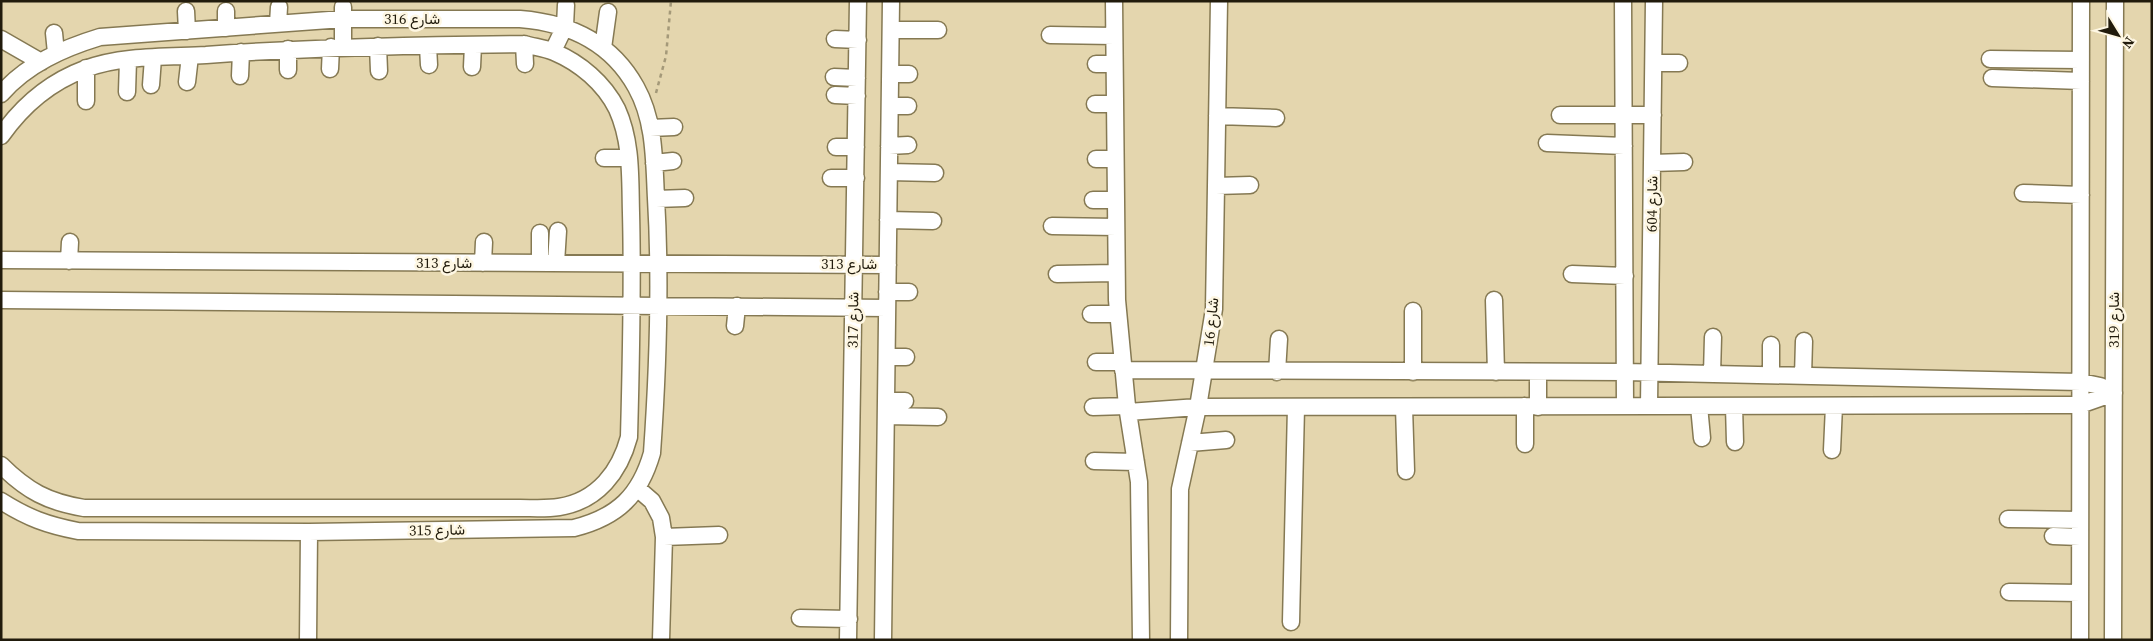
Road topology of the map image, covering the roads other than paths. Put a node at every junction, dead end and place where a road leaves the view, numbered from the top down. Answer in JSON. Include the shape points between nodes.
{"nodes":[{"id":1,"x":858,"y":1,"type":"edge"},
{"id":2,"x":891,"y":1,"type":"edge"},
{"id":3,"x":1114,"y":1,"type":"edge"},
{"id":4,"x":1220,"y":1,"type":"edge"},
{"id":5,"x":1624,"y":1,"type":"edge"},
{"id":6,"x":1654,"y":1,"type":"edge"},
{"id":7,"x":2081,"y":1,"type":"edge"},
{"id":8,"x":2115,"y":1,"type":"edge"},
{"id":9,"x":566,"y":5,"type":"dead end"},
{"id":10,"x":186,"y":11,"type":"dead end"},
{"id":11,"x":226,"y":11,"type":"dead end"},
{"id":12,"x":608,"y":12,"type":"dead end"},
{"id":13,"x":343,"y":13,"type":"junction"},
{"id":14,"x":565,"y":26,"type":"junction"},
{"id":15,"x":226,"y":28,"type":"junction"},
{"id":16,"x":891,"y":30,"type":"junction"},
{"id":17,"x":938,"y":30,"type":"dead end"},
{"id":18,"x":187,"y":31,"type":"junction"},
{"id":19,"x":54,"y":33,"type":"dead end"},
{"id":20,"x":1050,"y":35,"type":"dead end"},
{"id":21,"x":1114,"y":36,"type":"junction"},
{"id":22,"x":1,"y":39,"type":"edge"},
{"id":23,"x":835,"y":40,"type":"dead end"},
{"id":24,"x":858,"y":40,"type":"junction"},
{"id":25,"x":524,"y":44,"type":"junction"},
{"id":26,"x":473,"y":45,"type":"junction"},
{"id":27,"x":378,"y":46,"type":"junction"},
{"id":28,"x":428,"y":46,"type":"junction"},
{"id":29,"x":337,"y":47,"type":"junction"},
{"id":30,"x":288,"y":48,"type":"junction"},
{"id":31,"x":603,"y":48,"type":"junction"},
{"id":32,"x":553,"y":51,"type":"junction"},
{"id":33,"x":241,"y":52,"type":"junction"},
{"id":34,"x":56,"y":53,"type":"junction"},
{"id":35,"x":190,"y":56,"type":"junction"},
{"id":36,"x":153,"y":58,"type":"junction"},
{"id":37,"x":1990,"y":59,"type":"dead end"},
{"id":38,"x":128,"y":60,"type":"junction"},
{"id":39,"x":2081,"y":60,"type":"junction"},
{"id":40,"x":41,"y":62,"type":"junction"},
{"id":41,"x":1654,"y":63,"type":"junction"},
{"id":42,"x":1679,"y":63,"type":"dead end"},
{"id":43,"x":525,"y":64,"type":"dead end"},
{"id":44,"x":1096,"y":64,"type":"dead end"},
{"id":45,"x":1114,"y":64,"type":"junction"},
{"id":46,"x":429,"y":65,"type":"dead end"},
{"id":47,"x":472,"y":67,"type":"dead end"},
{"id":48,"x":86,"y":68,"type":"junction"},
{"id":49,"x":330,"y":69,"type":"dead end"},
{"id":50,"x":288,"y":70,"type":"dead end"},
{"id":51,"x":379,"y":70,"type":"dead end"},
{"id":52,"x":890,"y":74,"type":"junction"},
{"id":53,"x":909,"y":74,"type":"dead end"},
{"id":54,"x":240,"y":76,"type":"dead end"},
{"id":55,"x":834,"y":77,"type":"dead end"},
{"id":56,"x":857,"y":78,"type":"junction"},
{"id":57,"x":1992,"y":78,"type":"dead end"},
{"id":58,"x":2081,"y":80,"type":"junction"},
{"id":59,"x":188,"y":82,"type":"dead end"},
{"id":60,"x":151,"y":85,"type":"dead end"},
{"id":61,"x":126,"y":92,"type":"dead end"},
{"id":62,"x":1,"y":94,"type":"edge"},
{"id":63,"x":835,"y":95,"type":"dead end"},
{"id":64,"x":857,"y":96,"type":"junction"},
{"id":65,"x":86,"y":101,"type":"dead end"},
{"id":66,"x":1095,"y":104,"type":"dead end"},
{"id":67,"x":1115,"y":104,"type":"junction"},
{"id":68,"x":890,"y":106,"type":"junction"},
{"id":69,"x":908,"y":106,"type":"dead end"},
{"id":70,"x":1560,"y":115,"type":"dead end"},
{"id":71,"x":1624,"y":115,"type":"junction"},
{"id":72,"x":1653,"y":115,"type":"junction"},
{"id":73,"x":1218,"y":116,"type":"junction"},
{"id":74,"x":1276,"y":118,"type":"dead end"},
{"id":75,"x":649,"y":120,"type":"junction"},
{"id":76,"x":674,"y":127,"type":"dead end"},
{"id":77,"x":1,"y":136,"type":"edge"},
{"id":78,"x":1547,"y":143,"type":"dead end"},
{"id":79,"x":908,"y":145,"type":"dead end"},
{"id":80,"x":889,"y":146,"type":"junction"},
{"id":81,"x":1624,"y":146,"type":"junction"},
{"id":82,"x":836,"y":147,"type":"dead end"},
{"id":83,"x":856,"y":147,"type":"junction"},
{"id":84,"x":604,"y":158,"type":"dead end"},
{"id":85,"x":629,"y":158,"type":"junction"},
{"id":86,"x":1096,"y":159,"type":"dead end"},
{"id":87,"x":1115,"y":159,"type":"junction"},
{"id":88,"x":673,"y":161,"type":"dead end"},
{"id":89,"x":1684,"y":162,"type":"dead end"},
{"id":90,"x":654,"y":163,"type":"junction"},
{"id":91,"x":1652,"y":163,"type":"junction"},
{"id":92,"x":889,"y":172,"type":"junction"},
{"id":93,"x":934,"y":173,"type":"dead end"},
{"id":94,"x":831,"y":178,"type":"dead end"},
{"id":95,"x":856,"y":178,"type":"junction"},
{"id":96,"x":1250,"y":185,"type":"dead end"},
{"id":97,"x":1216,"y":186,"type":"junction"},
{"id":98,"x":2023,"y":193,"type":"dead end"},
{"id":99,"x":2081,"y":195,"type":"junction"},
{"id":100,"x":685,"y":198,"type":"dead end"},
{"id":101,"x":656,"y":199,"type":"junction"},
{"id":102,"x":1094,"y":200,"type":"dead end"},
{"id":103,"x":1116,"y":200,"type":"junction"},
{"id":104,"x":888,"y":220,"type":"junction"},
{"id":105,"x":933,"y":221,"type":"dead end"},
{"id":106,"x":1052,"y":226,"type":"dead end"},
{"id":107,"x":1116,"y":227,"type":"junction"},
{"id":108,"x":558,"y":231,"type":"dead end"},
{"id":109,"x":540,"y":233,"type":"dead end"},
{"id":110,"x":70,"y":242,"type":"dead end"},
{"id":111,"x":484,"y":242,"type":"dead end"},
{"id":112,"x":1,"y":260,"type":"edge"},
{"id":113,"x":69,"y":261,"type":"junction"},
{"id":114,"x":482,"y":263,"type":"junction"},
{"id":115,"x":540,"y":263,"type":"junction"},
{"id":116,"x":556,"y":263,"type":"junction"},
{"id":117,"x":660,"y":263,"type":"junction"},
{"id":118,"x":632,"y":264,"type":"junction"},
{"id":119,"x":854,"y":264,"type":"junction"},
{"id":120,"x":888,"y":265,"type":"junction"},
{"id":121,"x":1116,"y":273,"type":"junction"},
{"id":122,"x":1057,"y":274,"type":"dead end"},
{"id":123,"x":1572,"y":274,"type":"dead end"},
{"id":124,"x":1625,"y":276,"type":"junction"},
{"id":125,"x":909,"y":292,"type":"dead end"},
{"id":126,"x":1,"y":300,"type":"edge"},
{"id":127,"x":887,"y":300,"type":"junction"},
{"id":128,"x":1494,"y":300,"type":"dead end"},
{"id":129,"x":632,"y":306,"type":"junction"},
{"id":130,"x":659,"y":306,"type":"junction"},
{"id":131,"x":737,"y":306,"type":"junction"},
{"id":132,"x":854,"y":307,"type":"junction"},
{"id":133,"x":1413,"y":311,"type":"dead end"},
{"id":134,"x":1091,"y":314,"type":"dead end"},
{"id":135,"x":1118,"y":314,"type":"junction"},
{"id":136,"x":735,"y":326,"type":"dead end"},
{"id":137,"x":1713,"y":337,"type":"dead end"},
{"id":138,"x":1279,"y":339,"type":"dead end"},
{"id":139,"x":1804,"y":341,"type":"dead end"},
{"id":140,"x":1771,"y":345,"type":"dead end"},
{"id":141,"x":887,"y":357,"type":"junction"},
{"id":142,"x":906,"y":357,"type":"dead end"},
{"id":143,"x":1096,"y":362,"type":"dead end"},
{"id":144,"x":1123,"y":366,"type":"junction"},
{"id":145,"x":1205,"y":372,"type":"junction"},
{"id":146,"x":1277,"y":372,"type":"junction"},
{"id":147,"x":1413,"y":372,"type":"junction"},
{"id":148,"x":1496,"y":372,"type":"junction"},
{"id":149,"x":1538,"y":372,"type":"junction"},
{"id":150,"x":1625,"y":372,"type":"junction"},
{"id":151,"x":1649,"y":372,"type":"junction"},
{"id":152,"x":1712,"y":374,"type":"junction"},
{"id":153,"x":1771,"y":375,"type":"junction"},
{"id":154,"x":1803,"y":376,"type":"junction"},
{"id":155,"x":2081,"y":382,"type":"junction"},
{"id":156,"x":2114,"y":393,"type":"junction"},
{"id":157,"x":905,"y":401,"type":"dead end"},
{"id":158,"x":2080,"y":405,"type":"junction"},
{"id":159,"x":1532,"y":406,"type":"junction"},
{"id":160,"x":1625,"y":406,"type":"junction"},
{"id":161,"x":1649,"y":406,"type":"junction"},
{"id":162,"x":1700,"y":406,"type":"junction"},
{"id":163,"x":1734,"y":406,"type":"junction"},
{"id":164,"x":1834,"y":406,"type":"junction"},
{"id":165,"x":1092,"y":407,"type":"dead end"},
{"id":166,"x":1198,"y":407,"type":"junction"},
{"id":167,"x":1296,"y":407,"type":"junction"},
{"id":168,"x":1404,"y":407,"type":"junction"},
{"id":169,"x":886,"y":408,"type":"junction"},
{"id":170,"x":1128,"y":409,"type":"junction"},
{"id":171,"x":938,"y":417,"type":"dead end"},
{"id":172,"x":1702,"y":438,"type":"dead end"},
{"id":173,"x":1226,"y":440,"type":"dead end"},
{"id":174,"x":1735,"y":442,"type":"dead end"},
{"id":175,"x":1190,"y":443,"type":"junction"},
{"id":176,"x":1525,"y":444,"type":"dead end"},
{"id":177,"x":1832,"y":450,"type":"dead end"},
{"id":178,"x":1094,"y":462,"type":"dead end"},
{"id":179,"x":1136,"y":462,"type":"junction"},
{"id":180,"x":1,"y":465,"type":"edge"},
{"id":181,"x":1406,"y":471,"type":"dead end"},
{"id":182,"x":638,"y":488,"type":"junction"},
{"id":183,"x":1,"y":501,"type":"edge"},
{"id":184,"x":520,"y":508,"type":"junction"},
{"id":185,"x":2008,"y":519,"type":"dead end"},
{"id":186,"x":2080,"y":520,"type":"junction"},
{"id":187,"x":521,"y":529,"type":"junction"},
{"id":188,"x":309,"y":532,"type":"junction"},
{"id":189,"x":719,"y":535,"type":"dead end"},
{"id":190,"x":2054,"y":536,"type":"dead end"},
{"id":191,"x":2080,"y":536,"type":"junction"},
{"id":192,"x":664,"y":537,"type":"junction"},
{"id":193,"x":2009,"y":592,"type":"dead end"},
{"id":194,"x":2080,"y":593,"type":"junction"},
{"id":195,"x":800,"y":618,"type":"dead end"},
{"id":196,"x":849,"y":619,"type":"junction"},
{"id":197,"x":1291,"y":622,"type":"dead end"},
{"id":198,"x":308,"y":640,"type":"edge"},
{"id":199,"x":661,"y":640,"type":"edge"},
{"id":200,"x":848,"y":640,"type":"edge"},
{"id":201,"x":883,"y":640,"type":"edge"},
{"id":202,"x":1141,"y":640,"type":"edge"},
{"id":203,"x":1179,"y":640,"type":"edge"},
{"id":204,"x":2080,"y":640,"type":"edge"},
{"id":205,"x":2113,"y":640,"type":"edge"}],
"edges":[{"from":1,"to":24,"type":"street","name":"شارع 317"},
{"from":2,"to":16,"type":"street"},
{"from":3,"to":21,"type":"street"},
{"from":4,"to":73,"type":"street","name":"شارع 16"},
{"from":5,"to":71,"type":"street","name":"شارع 604"},
{"from":6,"to":41,"type":"street","name":"شارع 604"},
{"from":7,"to":39,"type":"street"},
{"from":8,"to":156,"type":"street","name":"شارع 319"},
{"from":9,"to":14,"type":"street"},
{"from":10,"to":18,"type":"street"},
{"from":11,"to":15,"type":"street"},
{"from":12,"to":31,"type":"street"},
{"from":13,"to":14,"type":"street","name":"شارع 316","via":[[520,13]]},
{"from":13,"to":15,"type":"street","name":"شارع 316","via":[[279,16]]},
{"from":13,"to":29,"type":"street"},
{"from":14,"to":31,"type":"street","name":"شارع 316"},
{"from":14,"to":32,"type":"street"},
{"from":15,"to":18,"type":"street","name":"شارع 316"},
{"from":16,"to":17,"type":"street"},
{"from":16,"to":52,"type":"street"},
{"from":18,"to":34,"type":"street","name":"شارع 316","via":[[131,29],[100,33]]},
{"from":19,"to":34,"type":"street"},
{"from":20,"to":21,"type":"street"},
{"from":21,"to":45,"type":"street"},
{"from":22,"to":40,"type":"street"},
{"from":23,"to":24,"type":"street"},
{"from":24,"to":56,"type":"street","name":"شارع 317"},
{"from":25,"to":26,"type":"street","name":"شارع 316"},
{"from":25,"to":32,"type":"street","name":"شارع 316"},
{"from":25,"to":43,"type":"street"},
{"from":26,"to":28,"type":"street","name":"شارع 316"},
{"from":26,"to":47,"type":"street"},
{"from":27,"to":28,"type":"street","name":"شارع 316"},
{"from":27,"to":29,"type":"street","name":"شارع 316"},
{"from":27,"to":51,"type":"street"},
{"from":28,"to":46,"type":"street"},
{"from":29,"to":30,"type":"street","name":"شارع 316"},
{"from":29,"to":49,"type":"street"},
{"from":30,"to":33,"type":"street","name":"شارع 316"},
{"from":30,"to":50,"type":"street"},
{"from":31,"to":75,"type":"street","name":"شارع 316","via":[[636,86]]},
{"from":32,"to":85,"type":"street","name":"شارع 316","via":[[578,65],[600,84],[616,108],[626,136]]},
{"from":33,"to":35,"type":"street","name":"شارع 316"},
{"from":33,"to":54,"type":"street"},
{"from":34,"to":40,"type":"street","name":"شارع 316"},
{"from":35,"to":36,"type":"street","name":"شارع 316"},
{"from":35,"to":59,"type":"street"},
{"from":36,"to":38,"type":"street","name":"شارع 316"},
{"from":36,"to":60,"type":"street"},
{"from":37,"to":39,"type":"street"},
{"from":38,"to":48,"type":"street","name":"شارع 316"},
{"from":38,"to":61,"type":"street"},
{"from":39,"to":58,"type":"street"},
{"from":40,"to":62,"type":"street","name":"شارع 316"},
{"from":41,"to":42,"type":"street"},
{"from":41,"to":72,"type":"street","name":"شارع 604"},
{"from":44,"to":45,"type":"street"},
{"from":45,"to":67,"type":"street"},
{"from":48,"to":65,"type":"street"},
{"from":48,"to":77,"type":"street","name":"شارع 316","via":[[34,98]]},
{"from":52,"to":53,"type":"street"},
{"from":52,"to":68,"type":"street"},
{"from":55,"to":56,"type":"street"},
{"from":56,"to":64,"type":"street","name":"شارع 317"},
{"from":57,"to":58,"type":"street"},
{"from":58,"to":99,"type":"street"},
{"from":63,"to":64,"type":"street"},
{"from":64,"to":83,"type":"street","name":"شارع 317"},
{"from":66,"to":67,"type":"street"},
{"from":67,"to":87,"type":"street"},
{"from":68,"to":69,"type":"street"},
{"from":68,"to":80,"type":"street"},
{"from":70,"to":71,"type":"street"},
{"from":71,"to":72,"type":"street"},
{"from":71,"to":81,"type":"street","name":"شارع 604"},
{"from":72,"to":91,"type":"street","name":"شارع 604"},
{"from":73,"to":74,"type":"street"},
{"from":73,"to":97,"type":"street","name":"شارع 16"},
{"from":75,"to":76,"type":"street"},
{"from":75,"to":90,"type":"street","name":"شارع 316"},
{"from":78,"to":81,"type":"street"},
{"from":79,"to":80,"type":"street"},
{"from":80,"to":92,"type":"street"},
{"from":81,"to":124,"type":"street","name":"شارع 604"},
{"from":82,"to":83,"type":"street"},
{"from":83,"to":95,"type":"street","name":"شارع 317"},
{"from":84,"to":85,"type":"street"},
{"from":85,"to":118,"type":"street","name":"شارع 316"},
{"from":86,"to":87,"type":"street"},
{"from":87,"to":103,"type":"street"},
{"from":88,"to":90,"type":"street"},
{"from":89,"to":91,"type":"street"},
{"from":90,"to":101,"type":"street","name":"شارع 316"},
{"from":91,"to":151,"type":"street","name":"شارع 604"},
{"from":92,"to":93,"type":"street"},
{"from":92,"to":104,"type":"street"},
{"from":94,"to":95,"type":"street"},
{"from":95,"to":119,"type":"street","name":"شارع 317"},
{"from":96,"to":97,"type":"street"},
{"from":97,"to":145,"type":"street","name":"شارع 16","via":[[1214,309]]},
{"from":98,"to":99,"type":"street"},
{"from":99,"to":155,"type":"street"},
{"from":100,"to":101,"type":"street"},
{"from":101,"to":117,"type":"street","name":"شارع 316"},
{"from":102,"to":103,"type":"street"},
{"from":103,"to":107,"type":"street"},
{"from":104,"to":105,"type":"street"},
{"from":104,"to":120,"type":"street"},
{"from":106,"to":107,"type":"street"},
{"from":107,"to":121,"type":"street"},
{"from":108,"to":116,"type":"street"},
{"from":109,"to":115,"type":"street"},
{"from":110,"to":113,"type":"street"},
{"from":111,"to":114,"type":"street"},
{"from":112,"to":113,"type":"street","name":"شارع 313"},
{"from":113,"to":114,"type":"street","name":"شارع 313","via":[[100,256],[227,254],[419,257]]},
{"from":114,"to":115,"type":"street","name":"شارع 313"},
{"from":115,"to":116,"type":"street","name":"شارع 313"},
{"from":116,"to":118,"type":"street","name":"شارع 313"},
{"from":117,"to":118,"type":"street","name":"شارع 313"},
{"from":117,"to":119,"type":"street","name":"شارع 313"},
{"from":117,"to":130,"type":"street","name":"شارع 315"},
{"from":118,"to":129,"type":"street","name":"شارع 315"},
{"from":119,"to":120,"type":"street","name":"شارع 313"},
{"from":119,"to":132,"type":"street","name":"شارع 317"},
{"from":120,"to":127,"type":"street"},
{"from":121,"to":122,"type":"street"},
{"from":121,"to":135,"type":"street"},
{"from":123,"to":124,"type":"street"},
{"from":124,"to":150,"type":"street","name":"شارع 604"},
{"from":125,"to":127,"type":"street"},
{"from":126,"to":129,"type":"street"},
{"from":127,"to":132,"type":"street"},
{"from":127,"to":141,"type":"street"},
{"from":128,"to":148,"type":"street"},
{"from":129,"to":130,"type":"street"},
{"from":129,"to":184,"type":"street","name":"شارع 315","via":[[630,437],[624,457],[608,480],[580,501],[560,507]]},
{"from":130,"to":131,"type":"street"},
{"from":130,"to":182,"type":"street","name":"شارع 315","via":[[652,452]]},
{"from":131,"to":132,"type":"street"},
{"from":131,"to":136,"type":"street"},
{"from":132,"to":196,"type":"street","name":"شارع 317"},
{"from":133,"to":147,"type":"street"},
{"from":134,"to":135,"type":"street"},
{"from":135,"to":144,"type":"street"},
{"from":137,"to":152,"type":"street"},
{"from":138,"to":146,"type":"street"},
{"from":139,"to":154,"type":"street"},
{"from":140,"to":153,"type":"street"},
{"from":141,"to":142,"type":"street"},
{"from":141,"to":169,"type":"street"},
{"from":143,"to":144,"type":"street"},
{"from":144,"to":145,"type":"street"},
{"from":144,"to":170,"type":"street"},
{"from":145,"to":146,"type":"street"},
{"from":145,"to":166,"type":"street","name":"شارع 16"},
{"from":146,"to":147,"type":"street"},
{"from":147,"to":148,"type":"street"},
{"from":148,"to":149,"type":"street"},
{"from":149,"to":150,"type":"street"},
{"from":149,"to":159,"type":"street"},
{"from":150,"to":151,"type":"street"},
{"from":150,"to":160,"type":"street","name":"شارع 604"},
{"from":151,"to":152,"type":"street"},
{"from":151,"to":161,"type":"street","name":"شارع 604"},
{"from":152,"to":153,"type":"street"},
{"from":153,"to":154,"type":"street"},
{"from":154,"to":155,"type":"street"},
{"from":155,"to":156,"type":"street"},
{"from":155,"to":158,"type":"street"},
{"from":156,"to":158,"type":"street"},
{"from":156,"to":205,"type":"street","name":"شارع 319"},
{"from":157,"to":169,"type":"street"},
{"from":158,"to":164,"type":"street"},
{"from":158,"to":186,"type":"street"},
{"from":159,"to":160,"type":"street"},
{"from":159,"to":168,"type":"street"},
{"from":159,"to":176,"type":"street"},
{"from":160,"to":161,"type":"street"},
{"from":161,"to":162,"type":"street"},
{"from":162,"to":163,"type":"street"},
{"from":162,"to":172,"type":"street"},
{"from":163,"to":164,"type":"street"},
{"from":163,"to":174,"type":"street"},
{"from":164,"to":177,"type":"street"},
{"from":165,"to":170,"type":"street"},
{"from":166,"to":167,"type":"street"},
{"from":166,"to":170,"type":"street"},
{"from":166,"to":175,"type":"street","name":"شارع 16"},
{"from":167,"to":168,"type":"street"},
{"from":167,"to":197,"type":"street"},
{"from":168,"to":181,"type":"street"},
{"from":169,"to":171,"type":"street"},
{"from":169,"to":201,"type":"street"},
{"from":170,"to":179,"type":"street"},
{"from":173,"to":175,"type":"street"},
{"from":175,"to":203,"type":"street","name":"شارع 16","via":[[1180,489]]},
{"from":178,"to":179,"type":"street"},
{"from":179,"to":202,"type":"street"},
{"from":180,"to":184,"type":"street","name":"شارع 315","via":[[38,495],[60,504],[84,508]]},
{"from":182,"to":187,"type":"street","name":"شارع 315","via":[[618,509],[593,524],[574,528]]},
{"from":182,"to":192,"type":"street","via":[[652,501],[661,518]]},
{"from":183,"to":188,"type":"street","name":"شارع 315","via":[[25,516],[51,526],[78,530]]},
{"from":184,"to":187,"type":"street"},
{"from":185,"to":186,"type":"street"},
{"from":186,"to":191,"type":"street"},
{"from":187,"to":188,"type":"street","name":"شارع 315"},
{"from":188,"to":198,"type":"street"},
{"from":189,"to":192,"type":"street"},
{"from":190,"to":191,"type":"street"},
{"from":191,"to":194,"type":"street"},
{"from":192,"to":199,"type":"street"},
{"from":193,"to":194,"type":"street"},
{"from":194,"to":204,"type":"street"},
{"from":195,"to":196,"type":"street"},
{"from":196,"to":200,"type":"street","name":"شارع 317"}]}
